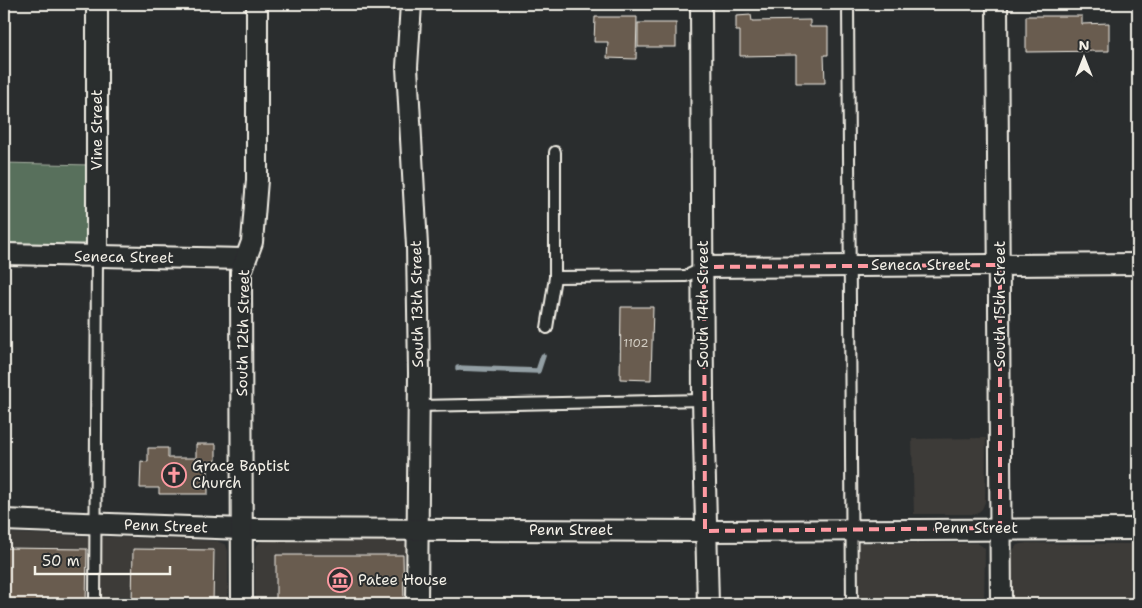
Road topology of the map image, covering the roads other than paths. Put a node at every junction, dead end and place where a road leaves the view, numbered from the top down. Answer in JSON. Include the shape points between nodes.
{"nodes":[{"id":1,"x":97,"y":4,"type":"edge"},
{"id":2,"x":257,"y":4,"type":"edge"},
{"id":3,"x":411,"y":4,"type":"edge"},
{"id":4,"x":701,"y":4,"type":"edge"},
{"id":5,"x":848,"y":4,"type":"edge"},
{"id":6,"x":997,"y":4,"type":"edge"},
{"id":7,"x":555,"y":152,"type":"dead end"},
{"id":8,"x":4,"y":254,"type":"edge"},
{"id":9,"x":97,"y":257,"type":"junction"},
{"id":10,"x":245,"y":259,"type":"junction"},
{"id":11,"x":1138,"y":264,"type":"edge"},
{"id":12,"x":849,"y":265,"type":"junction"},
{"id":13,"x":1000,"y":265,"type":"junction"},
{"id":14,"x":704,"y":267,"type":"junction"},
{"id":15,"x":556,"y":277,"type":"junction"},
{"id":16,"x":547,"y":328,"type":"dead end"},
{"id":17,"x":703,"y":400,"type":"junction"},
{"id":18,"x":418,"y":406,"type":"junction"},
{"id":19,"x":4,"y":520,"type":"edge"},
{"id":20,"x":95,"y":523,"type":"junction"},
{"id":21,"x":1000,"y":528,"type":"junction"},
{"id":22,"x":242,"y":529,"type":"junction"},
{"id":23,"x":852,"y":529,"type":"junction"},
{"id":24,"x":1138,"y":529,"type":"edge"},
{"id":25,"x":416,"y":530,"type":"junction"},
{"id":26,"x":705,"y":530,"type":"junction"},
{"id":27,"x":95,"y":604,"type":"edge"},
{"id":28,"x":242,"y":604,"type":"edge"},
{"id":29,"x":416,"y":604,"type":"edge"},
{"id":30,"x":708,"y":604,"type":"edge"},
{"id":31,"x":852,"y":604,"type":"edge"},
{"id":32,"x":1000,"y":604,"type":"edge"}],
"edges":[{"from":1,"to":9,"type":"street","name":"Vine Street"},
{"from":2,"to":10,"type":"street","name":"South 12th Street","via":[[257,180],[252,242]]},
{"from":3,"to":18,"type":"street","name":"South 13th Street","via":[[407,67],[416,246]]},
{"from":4,"to":14,"type":"street","name":"South 14th Street"},
{"from":5,"to":12,"type":"lane"},
{"from":6,"to":13,"type":"street","name":"South 15th Street"},
{"from":7,"to":15,"type":"lane"},
{"from":8,"to":9,"type":"street","name":"Seneca Street"},
{"from":9,"to":10,"type":"street","name":"Seneca Street"},
{"from":9,"to":20,"type":"lane"},
{"from":10,"to":22,"type":"street","name":"South 12th Street","via":[[241,272]]},
{"from":11,"to":13,"type":"street","name":"Seneca Street"},
{"from":12,"to":13,"type":"street","name":"Seneca Street"},
{"from":12,"to":14,"type":"street","name":"Seneca Street"},
{"from":12,"to":23,"type":"lane"},
{"from":13,"to":21,"type":"street","name":"South 15th Street"},
{"from":14,"to":15,"type":"lane","via":[[686,276]]},
{"from":14,"to":17,"type":"street","name":"South 14th Street"},
{"from":15,"to":16,"type":"lane"},
{"from":17,"to":18,"type":"lane"},
{"from":17,"to":26,"type":"street","name":"South 14th Street"},
{"from":18,"to":25,"type":"street","name":"South 13th Street"},
{"from":19,"to":20,"type":"street","name":"Penn Street"},
{"from":20,"to":22,"type":"street","name":"Penn Street"},
{"from":20,"to":27,"type":"lane"},
{"from":21,"to":23,"type":"street","name":"Penn Street"},
{"from":21,"to":24,"type":"street","name":"Penn Street"},
{"from":21,"to":32,"type":"street","name":"South 15th Street"},
{"from":22,"to":25,"type":"street","name":"Penn Street"},
{"from":22,"to":28,"type":"street","name":"South 12th Street"},
{"from":23,"to":26,"type":"street","name":"Penn Street"},
{"from":23,"to":31,"type":"lane"},
{"from":25,"to":26,"type":"street","name":"Penn Street"},
{"from":25,"to":29,"type":"street","name":"South 13th Street"},
{"from":26,"to":30,"type":"street","name":"South 14th Street"}]}
